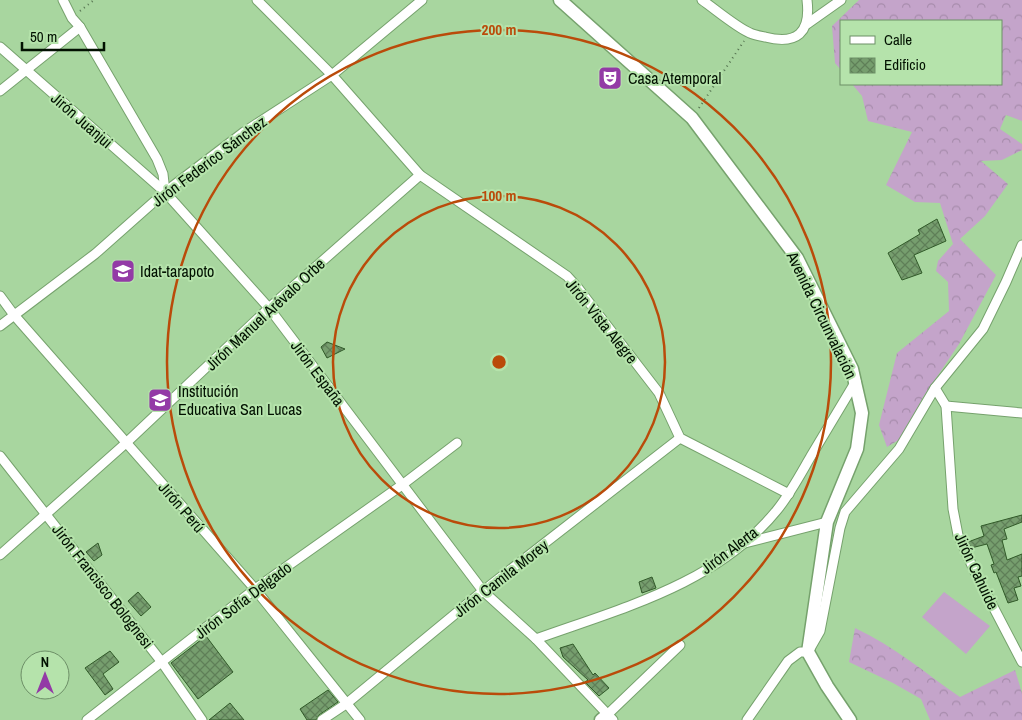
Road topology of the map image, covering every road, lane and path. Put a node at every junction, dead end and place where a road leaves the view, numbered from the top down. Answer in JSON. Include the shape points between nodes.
{"nodes":[{"id":1,"x":63,"y":0,"type":"edge"},
{"id":2,"x":94,"y":0,"type":"edge"},
{"id":3,"x":257,"y":0,"type":"edge"},
{"id":4,"x":422,"y":0,"type":"edge"},
{"id":5,"x":560,"y":0,"type":"edge"},
{"id":6,"x":702,"y":0,"type":"edge"},
{"id":7,"x":807,"y":0,"type":"edge"},
{"id":8,"x":841,"y":0,"type":"edge"},
{"id":9,"x":72,"y":18,"type":"junction"},
{"id":10,"x":807,"y":24,"type":"junction"},
{"id":11,"x":80,"y":26,"type":"junction"},
{"id":12,"x":750,"y":33,"type":"junction"},
{"id":13,"x":0,"y":47,"type":"edge"},
{"id":14,"x":25,"y":70,"type":"junction"},
{"id":15,"x":332,"y":75,"type":"junction"},
{"id":16,"x":0,"y":91,"type":"edge"},
{"id":17,"x":692,"y":118,"type":"junction"},
{"id":18,"x":420,"y":175,"type":"junction"},
{"id":19,"x":165,"y":192,"type":"junction"},
{"id":20,"x":1022,"y":245,"type":"edge"},
{"id":21,"x":0,"y":296,"type":"edge"},
{"id":22,"x":269,"y":308,"type":"junction"},
{"id":23,"x":14,"y":315,"type":"junction"},
{"id":24,"x":0,"y":326,"type":"edge"},
{"id":25,"x":856,"y":381,"type":"junction"},
{"id":26,"x":934,"y":388,"type":"junction"},
{"id":27,"x":946,"y":406,"type":"junction"},
{"id":28,"x":1022,"y":413,"type":"edge"},
{"id":29,"x":680,"y":438,"type":"junction"},
{"id":30,"x":457,"y":443,"type":"dead end"},
{"id":31,"x":126,"y":444,"type":"junction"},
{"id":32,"x":0,"y":456,"type":"edge"},
{"id":33,"x":402,"y":486,"type":"junction"},
{"id":34,"x":789,"y":494,"type":"junction"},
{"id":35,"x":47,"y":515,"type":"junction"},
{"id":36,"x":827,"y":522,"type":"junction"},
{"id":37,"x":745,"y":543,"type":"junction"},
{"id":38,"x":0,"y":555,"type":"edge"},
{"id":39,"x":255,"y":589,"type":"junction"},
{"id":40,"x":483,"y":591,"type":"junction"},
{"id":41,"x":536,"y":639,"type":"junction"},
{"id":42,"x":680,"y":645,"type":"dead end"},
{"id":43,"x":808,"y":652,"type":"junction"},
{"id":44,"x":162,"y":661,"type":"junction"},
{"id":45,"x":1022,"y":662,"type":"edge"},
{"id":46,"x":346,"y":704,"type":"junction"},
{"id":47,"x":607,"y":718,"type":"edge"},
{"id":48,"x":87,"y":720,"type":"edge"},
{"id":49,"x":202,"y":720,"type":"edge"},
{"id":50,"x":322,"y":720,"type":"edge"},
{"id":51,"x":360,"y":720,"type":"edge"},
{"id":52,"x":747,"y":720,"type":"edge"},
{"id":53,"x":850,"y":720,"type":"edge"}],
"edges":[{"from":1,"to":9,"type":"street"},
{"from":2,"to":9,"type":"path"},
{"from":3,"to":15,"type":"street","name":"Jirón Vista Alegre"},
{"from":4,"to":15,"type":"street","name":"Jirón Federico Sánchez"},
{"from":5,"to":17,"type":"main road","name":"Avenida Circunvalación"},
{"from":6,"to":12,"type":"street"},
{"from":7,"to":10,"type":"street"},
{"from":8,"to":10,"type":"street"},
{"from":9,"to":11,"type":"street"},
{"from":10,"to":12,"type":"street","via":[[801,33],[788,40]]},
{"from":11,"to":14,"type":"street"},
{"from":11,"to":19,"type":"street","via":[[157,159]]},
{"from":12,"to":17,"type":"path"},
{"from":13,"to":14,"type":"street","name":"Jirón Juanjui"},
{"from":14,"to":16,"type":"street"},
{"from":14,"to":19,"type":"street","name":"Jirón Juanjui"},
{"from":15,"to":18,"type":"street","name":"Jirón Vista Alegre"},
{"from":15,"to":19,"type":"street","name":"Jirón Federico Sánchez","via":[[244,132]]},
{"from":17,"to":25,"type":"main road","name":"Avenida Circunvalación","via":[[797,258]]},
{"from":18,"to":22,"type":"street","name":"Jirón Manuel Arévalo Orbe"},
{"from":18,"to":29,"type":"street","name":"Jirón Vista Alegre","via":[[567,276],[659,393]]},
{"from":19,"to":22,"type":"street","name":"Jirón España"},
{"from":19,"to":23,"type":"street","name":"Jirón Federico Sánchez","via":[[95,254]]},
{"from":20,"to":26,"type":"street","via":[[983,329]]},
{"from":21,"to":23,"type":"street","name":"Jirón Perú"},
{"from":22,"to":31,"type":"street","name":"Jirón Manuel Arévalo Orbe"},
{"from":22,"to":33,"type":"street","name":"Jirón España"},
{"from":23,"to":24,"type":"street","name":"Jirón Federico Sánchez"},
{"from":23,"to":31,"type":"street","name":"Jirón Perú"},
{"from":25,"to":34,"type":"street","name":"Jirón Alerta"},
{"from":25,"to":36,"type":"main road","name":"Avenida Circunvalación","via":[[862,413],[856,449]]},
{"from":26,"to":27,"type":"street","name":"Jirón Cahuide"},
{"from":26,"to":43,"type":"street","via":[[899,449],[845,512],[820,631]]},
{"from":27,"to":28,"type":"street"},
{"from":27,"to":45,"type":"street","name":"Jirón Cahuide","via":[[953,509],[958,534]]},
{"from":29,"to":34,"type":"street"},
{"from":29,"to":40,"type":"street","name":"Jirón Camila Morey"},
{"from":30,"to":33,"type":"street","name":"Jirón Sofía Delgado"},
{"from":31,"to":35,"type":"street","name":"Jirón Manuel Arévalo Orbe"},
{"from":31,"to":39,"type":"street","name":"Jirón Perú"},
{"from":32,"to":35,"type":"street","name":"Jirón Francisco Bolognesi"},
{"from":33,"to":39,"type":"street","name":"Jirón Sofía Delgado"},
{"from":33,"to":40,"type":"street","name":"Jirón España"},
{"from":34,"to":37,"type":"street","name":"Jirón Alerta"},
{"from":35,"to":38,"type":"street","name":"Jirón Manuel Arévalo Orbe"},
{"from":35,"to":44,"type":"street","name":"Jirón Francisco Bolognesi"},
{"from":36,"to":37,"type":"street"},
{"from":36,"to":43,"type":"main road","name":"Avenida Circunvalación"},
{"from":37,"to":41,"type":"street","name":"Jirón Alerta","via":[[709,569],[661,594]]},
{"from":39,"to":44,"type":"street","name":"Jirón Sofía Delgado"},
{"from":39,"to":46,"type":"street","name":"Jirón Perú"},
{"from":40,"to":41,"type":"street","name":"Jirón España"},
{"from":40,"to":46,"type":"street","name":"Jirón Camila Morey"},
{"from":41,"to":47,"type":"street","name":"Jirón España"},
{"from":42,"to":47,"type":"street"},
{"from":43,"to":52,"type":"street","via":[[800,652],[788,661]]},
{"from":43,"to":53,"type":"main road"},
{"from":44,"to":48,"type":"street","name":"Jirón Sofía Delgado"},
{"from":44,"to":49,"type":"street","name":"Jirón Francisco Bolognesi"},
{"from":46,"to":50,"type":"street","name":"Jirón Camila Morey"},
{"from":46,"to":51,"type":"street","name":"Jirón Perú"}]}
